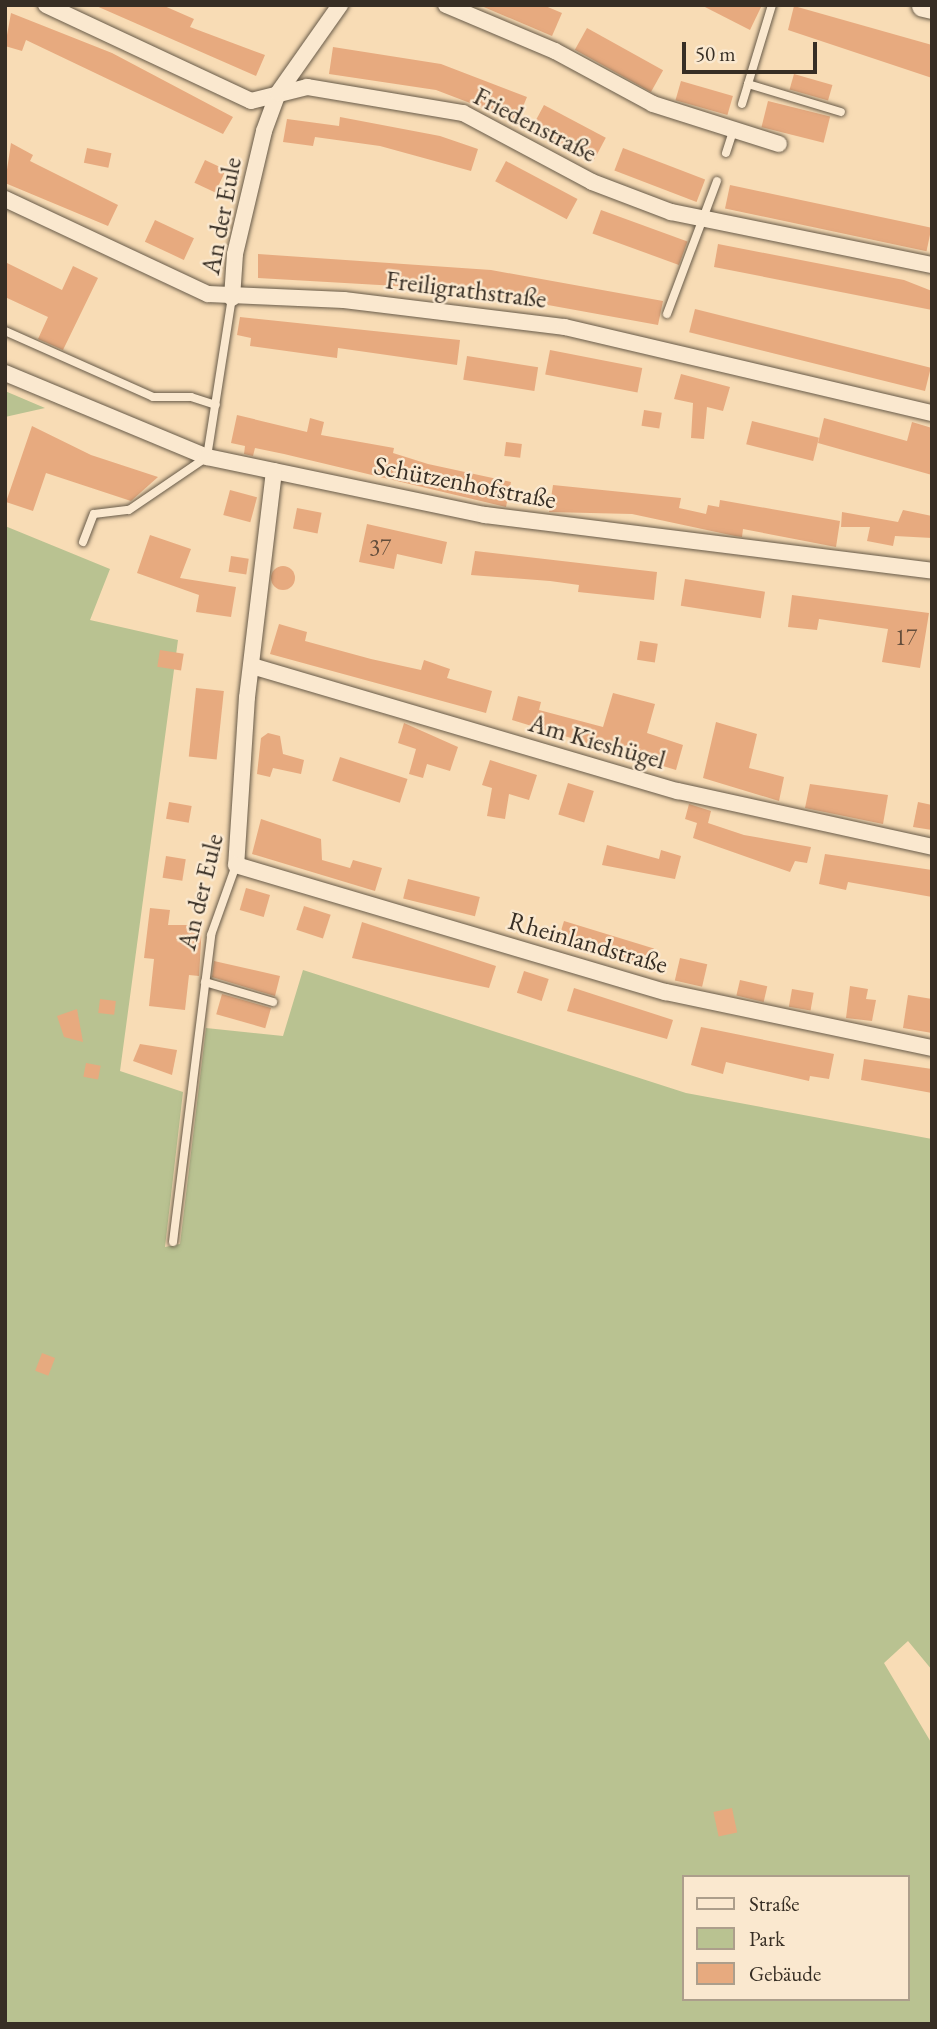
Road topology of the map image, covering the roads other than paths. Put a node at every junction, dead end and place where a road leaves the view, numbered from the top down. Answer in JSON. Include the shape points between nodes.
{"nodes":[{"id":1,"x":46,"y":5,"type":"edge"},
{"id":2,"x":340,"y":5,"type":"edge"},
{"id":3,"x":446,"y":5,"type":"edge"},
{"id":4,"x":772,"y":5,"type":"edge"},
{"id":5,"x":923,"y":5,"type":"edge"},
{"id":6,"x":932,"y":7,"type":"edge"},
{"id":7,"x":748,"y":84,"type":"junction"},
{"id":8,"x":278,"y":93,"type":"junction"},
{"id":9,"x":742,"y":104,"type":"dead end"},
{"id":10,"x":841,"y":112,"type":"dead end"},
{"id":11,"x":733,"y":132,"type":"junction"},
{"id":12,"x":779,"y":144,"type":"dead end"},
{"id":13,"x":726,"y":153,"type":"dead end"},
{"id":14,"x":717,"y":181,"type":"dead end"},
{"id":15,"x":5,"y":199,"type":"edge"},
{"id":16,"x":705,"y":220,"type":"junction"},
{"id":17,"x":932,"y":265,"type":"edge"},
{"id":18,"x":232,"y":298,"type":"junction"},
{"id":19,"x":667,"y":314,"type":"dead end"},
{"id":20,"x":5,"y":331,"type":"edge"},
{"id":21,"x":5,"y":373,"type":"edge"},
{"id":22,"x":216,"y":405,"type":"junction"},
{"id":23,"x":932,"y":413,"type":"edge"},
{"id":24,"x":207,"y":457,"type":"junction"},
{"id":25,"x":274,"y":471,"type":"junction"},
{"id":26,"x":83,"y":542,"type":"dead end"},
{"id":27,"x":929,"y":574,"type":"edge"},
{"id":28,"x":253,"y":666,"type":"junction"},
{"id":29,"x":932,"y":847,"type":"edge"},
{"id":30,"x":236,"y":865,"type":"junction"},
{"id":31,"x":205,"y":982,"type":"junction"},
{"id":32,"x":272,"y":1002,"type":"dead end"},
{"id":33,"x":932,"y":1048,"type":"edge"},
{"id":34,"x":173,"y":1242,"type":"dead end"}],
"edges":[{"from":1,"to":8,"type":"street","name":"Friedenstraße","via":[[251,101]]},
{"from":2,"to":8,"type":"street","name":"An der Eule"},
{"from":3,"to":11,"type":"street","via":[[545,46],[653,104]]},
{"from":4,"to":7,"type":"lane"},
{"from":5,"to":6,"type":"street"},
{"from":7,"to":9,"type":"lane"},
{"from":7,"to":10,"type":"lane"},
{"from":8,"to":16,"type":"street","name":"Friedenstraße","via":[[307,87],[463,113],[592,181]]},
{"from":8,"to":18,"type":"street","name":"An der Eule","via":[[235,254]]},
{"from":11,"to":12,"type":"street"},
{"from":11,"to":13,"type":"lane"},
{"from":14,"to":16,"type":"lane"},
{"from":15,"to":18,"type":"street","name":"Freiligrathstraße","via":[[186,287]]},
{"from":16,"to":17,"type":"street","name":"Friedenstraße"},
{"from":16,"to":19,"type":"lane"},
{"from":18,"to":22,"type":"lane","name":"An der Eule"},
{"from":18,"to":23,"type":"street","name":"Freiligrathstraße","via":[[344,300],[565,327]]},
{"from":20,"to":22,"type":"lane","via":[[153,397],[191,397]]},
{"from":21,"to":24,"type":"street","name":"Schützenhofstraße"},
{"from":22,"to":24,"type":"lane","name":"An der Eule"},
{"from":24,"to":25,"type":"street","name":"Schützenhofstraße"},
{"from":24,"to":26,"type":"lane","via":[[129,510],[94,514]]},
{"from":25,"to":27,"type":"street","name":"Schützenhofstraße","via":[[485,515]]},
{"from":25,"to":28,"type":"street","name":"An der Eule"},
{"from":28,"to":29,"type":"street","name":"Am Kieshügel","via":[[678,791]]},
{"from":28,"to":30,"type":"street","name":"An der Eule"},
{"from":30,"to":31,"type":"lane","name":"An der Eule","via":[[211,935]]},
{"from":30,"to":33,"type":"street","name":"Rheinlandstraße","via":[[666,992]]},
{"from":31,"to":32,"type":"lane"},
{"from":31,"to":34,"type":"lane","name":"An der Eule"}]}
